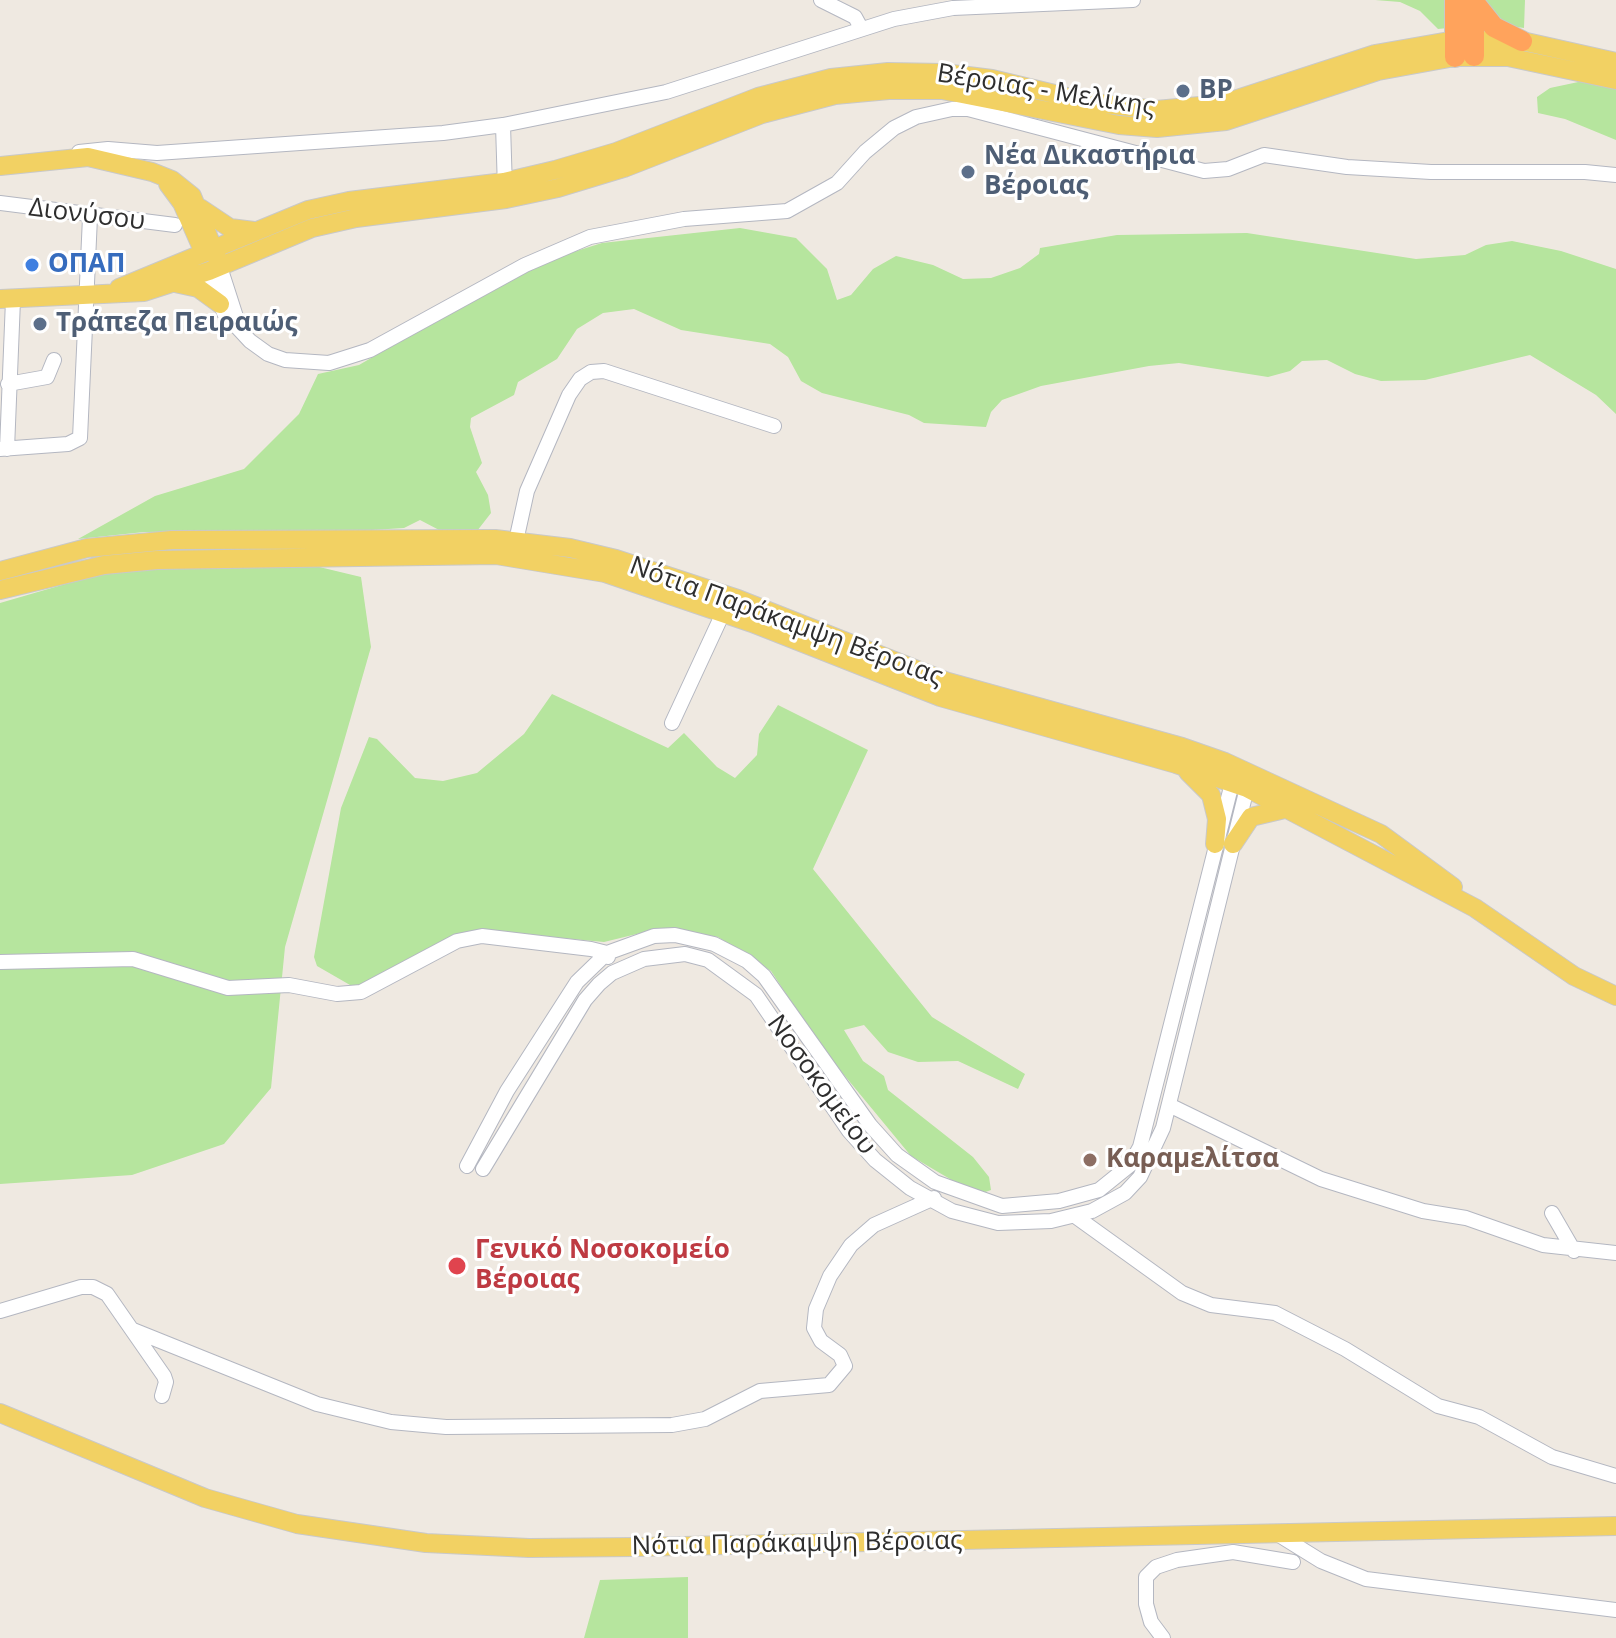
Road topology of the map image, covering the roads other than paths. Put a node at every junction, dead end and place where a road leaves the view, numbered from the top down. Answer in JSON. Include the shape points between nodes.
{"nodes":[{"id":1,"x":821,"y":0,"type":"edge"},
{"id":2,"x":1133,"y":0,"type":"edge"},
{"id":3,"x":1468,"y":1,"type":"edge"},
{"id":4,"x":861,"y":28,"type":"junction"},
{"id":5,"x":1522,"y":41,"type":"junction"},
{"id":6,"x":1464,"y":48,"type":"junction"},
{"id":7,"x":1616,"y":62,"type":"edge"},
{"id":8,"x":1616,"y":80,"type":"edge"},
{"id":9,"x":503,"y":125,"type":"junction"},
{"id":10,"x":57,"y":158,"type":"junction"},
{"id":11,"x":0,"y":166,"type":"edge"},
{"id":12,"x":1616,"y":175,"type":"edge"},
{"id":13,"x":505,"y":191,"type":"junction"},
{"id":14,"x":0,"y":203,"type":"edge"},
{"id":15,"x":90,"y":217,"type":"junction"},
{"id":16,"x":188,"y":217,"type":"junction"},
{"id":17,"x":254,"y":231,"type":"junction"},
{"id":18,"x":211,"y":261,"type":"junction"},
{"id":19,"x":173,"y":275,"type":"junction"},
{"id":20,"x":93,"y":296,"type":"junction"},
{"id":21,"x":7,"y":299,"type":"edge"},
{"id":22,"x":220,"y":304,"type":"junction"},
{"id":23,"x":240,"y":331,"type":"junction"},
{"id":24,"x":54,"y":360,"type":"dead end"},
{"id":25,"x":5,"y":367,"type":"edge"},
{"id":26,"x":8,"y":384,"type":"junction"},
{"id":27,"x":774,"y":426,"type":"dead end"},
{"id":28,"x":3,"y":449,"type":"edge"},
{"id":29,"x":516,"y":541,"type":"junction"},
{"id":30,"x":0,"y":571,"type":"edge"},
{"id":31,"x":0,"y":590,"type":"edge"},
{"id":32,"x":723,"y":613,"type":"junction"},
{"id":33,"x":672,"y":723,"type":"dead end"},
{"id":34,"x":1176,"y":764,"type":"junction"},
{"id":35,"x":1243,"y":780,"type":"junction"},
{"id":36,"x":1289,"y":808,"type":"junction"},
{"id":37,"x":1224,"y":844,"type":"junction"},
{"id":38,"x":1475,"y":908,"type":"junction"},
{"id":39,"x":607,"y":953,"type":"junction"},
{"id":40,"x":0,"y":962,"type":"edge"},
{"id":41,"x":612,"y":973,"type":"junction"},
{"id":42,"x":1616,"y":996,"type":"edge"},
{"id":43,"x":1169,"y":1105,"type":"junction"},
{"id":44,"x":467,"y":1166,"type":"dead end"},
{"id":45,"x":483,"y":1169,"type":"dead end"},
{"id":46,"x":951,"y":1190,"type":"junction"},
{"id":47,"x":930,"y":1199,"type":"junction"},
{"id":48,"x":1552,"y":1213,"type":"dead end"},
{"id":49,"x":1075,"y":1216,"type":"junction"},
{"id":50,"x":1574,"y":1251,"type":"junction"},
{"id":51,"x":1616,"y":1253,"type":"edge"},
{"id":52,"x":0,"y":1311,"type":"edge"},
{"id":53,"x":133,"y":1330,"type":"junction"},
{"id":54,"x":162,"y":1396,"type":"dead end"},
{"id":55,"x":0,"y":1413,"type":"edge"},
{"id":56,"x":1616,"y":1476,"type":"edge"},
{"id":57,"x":1616,"y":1526,"type":"edge"},
{"id":58,"x":1279,"y":1535,"type":"junction"},
{"id":59,"x":1293,"y":1562,"type":"dead end"},
{"id":60,"x":1616,"y":1610,"type":"edge"},
{"id":61,"x":1163,"y":1638,"type":"edge"}],
"edges":[{"from":1,"to":4,"type":"street","via":[[855,17]]},
{"from":2,"to":4,"type":"street","via":[[953,8]]},
{"from":3,"to":5,"type":"highway","via":[[1494,27]]},
{"from":3,"to":6,"type":"highway"},
{"from":4,"to":9,"type":"street","via":[[666,92]]},
{"from":5,"to":6,"type":"main road","name":"Βέροιας - Μελίκης"},
{"from":5,"to":7,"type":"main road","name":"Βέροιας - Μελίκης"},
{"from":6,"to":8,"type":"main road","name":"Βέροιας - Μελίκης"},
{"from":6,"to":13,"type":"main road","name":"Βέροιας - Μελίκης","via":[[1375,54],[1266,92],[1184,109],[1121,108],[944,73],[831,78],[758,97]]},
{"from":9,"to":10,"type":"street","via":[[157,153],[85,151]]},
{"from":9,"to":13,"type":"street"},
{"from":10,"to":11,"type":"main road"},
{"from":10,"to":16,"type":"main road","via":[[107,159],[162,176],[182,187]]},
{"from":12,"to":23,"type":"street","via":[[1431,172],[1264,155],[1228,169],[1204,171],[952,109],[894,128],[837,183],[787,211],[684,219],[590,237],[347,359],[314,364],[285,360],[268,354]]},
{"from":13,"to":17,"type":"main road","name":"Βέροιας - Μελίκης","via":[[349,201]]},
{"from":13,"to":18,"type":"main road","name":"Βέροιας - Μελίκης","via":[[334,222]]},
{"from":14,"to":15,"type":"street","name":"Διονύσου"},
{"from":15,"to":16,"type":"street","name":"Διονύσου"},
{"from":15,"to":20,"type":"street"},
{"from":16,"to":17,"type":"main road"},
{"from":16,"to":18,"type":"main road"},
{"from":16,"to":19,"type":"main road","via":[[190,245]]},
{"from":17,"to":18,"type":"main road","name":"Βέροιας - Μελίκης"},
{"from":18,"to":19,"type":"main road"},
{"from":18,"to":22,"type":"street"},
{"from":18,"to":23,"type":"street"},
{"from":19,"to":20,"type":"main road","via":[[134,294]]},
{"from":19,"to":22,"type":"main road"},
{"from":20,"to":21,"type":"main road"},
{"from":20,"to":28,"type":"street","via":[[80,438],[68,444]]},
{"from":21,"to":25,"type":"street"},
{"from":22,"to":23,"type":"street"},
{"from":24,"to":26,"type":"street","via":[[47,377]]},
{"from":25,"to":26,"type":"street"},
{"from":26,"to":28,"type":"street"},
{"from":27,"to":29,"type":"street","via":[[604,371],[591,372],[569,395],[527,491]]},
{"from":29,"to":30,"type":"main road","name":"Νότια Παράκαμψη Βέροιας","via":[[172,540],[87,548]]},
{"from":29,"to":35,"type":"main road","name":"Νότια Παράκαμψη Βέροιας","via":[[616,559],[738,599],[948,682],[1182,747]]},
{"from":31,"to":32,"type":"main road","name":"Νότια Παράκαμψη Βέροιας","via":[[104,565],[157,560],[496,555],[605,573]]},
{"from":32,"to":33,"type":"street"},
{"from":32,"to":34,"type":"main road","name":"Νότια Παράκαμψη Βέροιας","via":[[940,697]]},
{"from":34,"to":35,"type":"main road","name":"Νότια Παράκαμψη Βέροιας"},
{"from":34,"to":37,"type":"main road","via":[[1211,795]]},
{"from":35,"to":36,"type":"main road","name":"Νότια Παράκαμψη Βέροιας"},
{"from":35,"to":37,"type":"street"},
{"from":35,"to":38,"type":"main road","name":"Νότια Παράκαμψη Βέροιας","via":[[1381,834]]},
{"from":36,"to":37,"type":"main road","via":[[1251,817]]},
{"from":36,"to":38,"type":"main road","name":"Νότια Παράκαμψη Βέροιας"},
{"from":37,"to":43,"type":"street","name":"Νοσοκομείου"},
{"from":37,"to":46,"type":"street","name":"Νοσοκομείου","via":[[1140,1147],[1130,1165],[1099,1190],[1030,1205],[1002,1206]]},
{"from":38,"to":42,"type":"main road","name":"Νότια Παράκαμψη Βέροιας","via":[[1574,976]]},
{"from":39,"to":40,"type":"street","via":[[482,936],[457,941],[361,992],[337,994],[289,985],[228,988],[133,959]]},
{"from":39,"to":41,"type":"street"},
{"from":39,"to":44,"type":"street","name":"Νοσοκομείου","via":[[577,982]]},
{"from":39,"to":46,"type":"street","name":"Νοσοκομείου","via":[[654,936],[675,935],[714,944],[747,961],[764,976],[876,1132],[916,1169]]},
{"from":41,"to":45,"type":"street","name":"Νοσοκομείου","via":[[585,1000]]},
{"from":41,"to":47,"type":"street","name":"Νοσοκομείου","via":[[644,959],[685,954],[708,960],[744,984],[849,1131],[893,1176]]},
{"from":43,"to":49,"type":"street","name":"Νοσοκομείου","via":[[1153,1156],[1140,1177],[1125,1193]]},
{"from":43,"to":50,"type":"street","via":[[1321,1179]]},
{"from":46,"to":47,"type":"street"},
{"from":47,"to":49,"type":"street","name":"Νοσοκομείου","via":[[998,1223]]},
{"from":47,"to":53,"type":"street","via":[[874,1225],[851,1245],[830,1276],[814,1328],[845,1366],[829,1385],[760,1391],[705,1419],[672,1425],[446,1427],[391,1422],[317,1404]]},
{"from":48,"to":50,"type":"street"},
{"from":49,"to":56,"type":"street","via":[[1182,1293],[1211,1305],[1275,1313],[1438,1406],[1479,1417],[1552,1457]]},
{"from":50,"to":51,"type":"street"},
{"from":52,"to":53,"type":"street","via":[[93,1287],[107,1294]]},
{"from":53,"to":54,"type":"street","via":[[164,1376]]},
{"from":55,"to":58,"type":"main road","name":"Νότια Παράκαμψη Βέροιας","via":[[205,1498],[297,1524],[426,1543],[544,1548]]},
{"from":57,"to":58,"type":"main road","name":"Νότια Παράκαμψη Βέροιας"},
{"from":58,"to":60,"type":"street","via":[[1321,1561],[1366,1579]]},
{"from":59,"to":61,"type":"street","via":[[1233,1552],[1156,1567],[1146,1577],[1146,1604]]}]}
